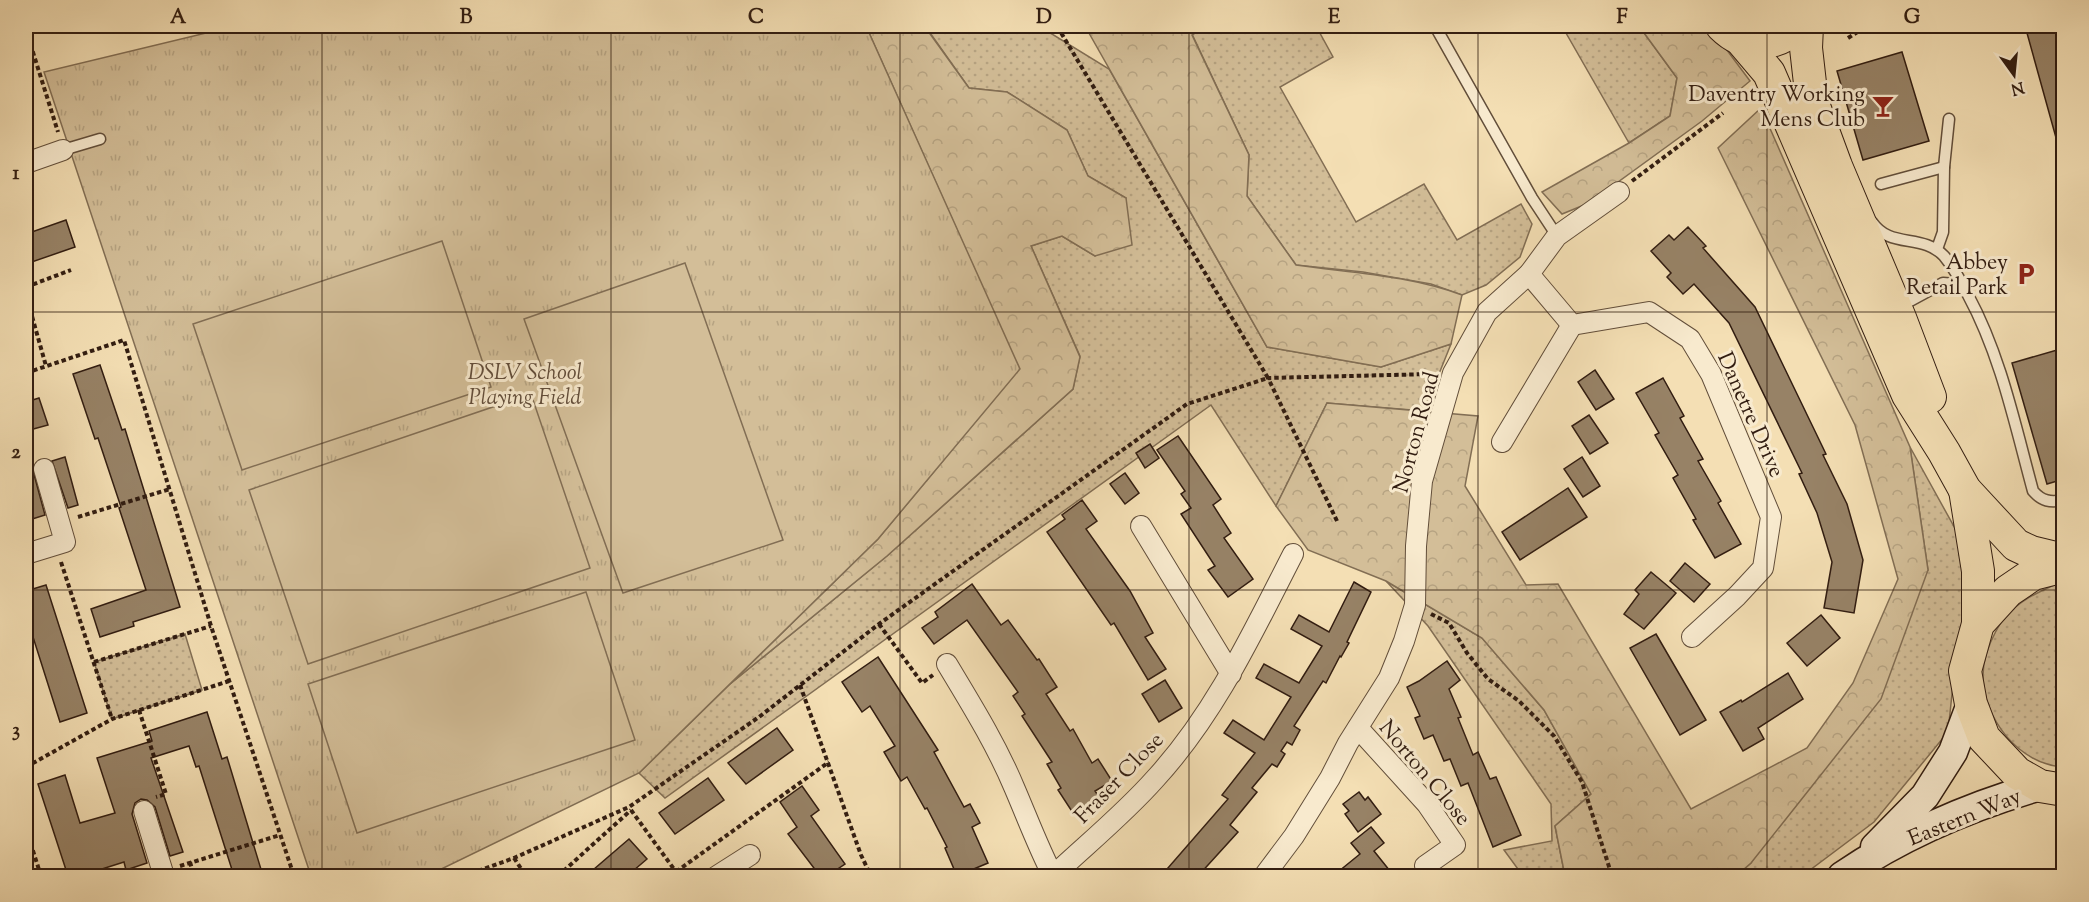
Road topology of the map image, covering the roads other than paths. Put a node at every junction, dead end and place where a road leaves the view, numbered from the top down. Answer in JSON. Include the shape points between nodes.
{"nodes":[{"id":1,"x":1435,"y":26,"type":"edge"},
{"id":2,"x":1798,"y":26,"type":"edge"},
{"id":3,"x":1807,"y":26,"type":"edge"},
{"id":4,"x":1731,"y":33,"type":"edge"},
{"id":5,"x":1949,"y":119,"type":"dead end"},
{"id":6,"x":100,"y":139,"type":"dead end"},
{"id":7,"x":63,"y":150,"type":"joint"},
{"id":8,"x":26,"y":163,"type":"edge"},
{"id":9,"x":1836,"y":166,"type":"junction"},
{"id":10,"x":1944,"y":167,"type":"junction"},
{"id":11,"x":1881,"y":184,"type":"dead end"},
{"id":12,"x":1619,"y":192,"type":"road end"},
{"id":13,"x":1557,"y":236,"type":"junction"},
{"id":14,"x":1937,"y":249,"type":"junction"},
{"id":15,"x":1529,"y":274,"type":"junction"},
{"id":16,"x":1967,"y":293,"type":"junction"},
{"id":17,"x":1900,"y":318,"type":"junction"},
{"id":18,"x":1572,"y":325,"type":"junction"},
{"id":19,"x":1502,"y":442,"type":"dead end"},
{"id":20,"x":1944,"y":452,"type":"junction"},
{"id":21,"x":44,"y":469,"type":"dead end"},
{"id":22,"x":1965,"y":490,"type":"junction"},
{"id":23,"x":2064,"y":500,"type":"edge"},
{"id":24,"x":1141,"y":526,"type":"dead end"},
{"id":25,"x":26,"y":554,"type":"edge"},
{"id":26,"x":1293,"y":554,"type":"dead end"},
{"id":27,"x":2064,"y":560,"type":"edge"},
{"id":28,"x":2064,"y":566,"type":"edge"},
{"id":29,"x":1978,"y":624,"type":"junction"},
{"id":30,"x":1692,"y":637,"type":"dead end"},
{"id":31,"x":947,"y":664,"type":"road end"},
{"id":32,"x":1231,"y":674,"type":"junction"},
{"id":33,"x":1971,"y":704,"type":"junction"},
{"id":34,"x":1358,"y":728,"type":"junction"},
{"id":35,"x":2052,"y":788,"type":"edge"},
{"id":36,"x":144,"y":811,"type":"road end"},
{"id":37,"x":750,"y":855,"type":"dead end"},
{"id":38,"x":1425,"y":866,"type":"dead end"},
{"id":39,"x":1850,"y":871,"type":"edge"},
{"id":40,"x":163,"y":874,"type":"edge"},
{"id":41,"x":717,"y":876,"type":"edge"},
{"id":42,"x":1053,"y":876,"type":"edge"},
{"id":43,"x":1264,"y":876,"type":"edge"}],
"edges":[{"from":1,"to":13,"type":"lane"},
{"from":2,"to":4,"type":"main road","via":[[1775,41],[1757,43]]},
{"from":3,"to":9,"type":"main road","via":[[1812,102]]},
{"from":4,"to":20,"type":"main road","via":[[1769,73],[1908,395]]},
{"from":5,"to":10,"type":"lane"},
{"from":6,"to":7,"type":"lane"},
{"from":7,"to":8,"type":"street"},
{"from":9,"to":14,"type":"lane","via":[[1884,235]]},
{"from":9,"to":17,"type":"main road"},
{"from":10,"to":11,"type":"lane"},
{"from":10,"to":14,"type":"lane","via":[[1943,232]]},
{"from":12,"to":13,"type":"street","name":"Norton Road"},
{"from":13,"to":15,"type":"street","name":"Norton Road"},
{"from":14,"to":16,"type":"lane","via":[[1953,267]]},
{"from":15,"to":18,"type":"street"},
{"from":15,"to":34,"type":"street","name":"Norton Road","via":[[1487,312],[1453,374],[1422,481],[1415,605],[1389,678]]},
{"from":16,"to":17,"type":"lane","via":[[1956,284],[1943,283],[1908,302]]},
{"from":16,"to":23,"type":"lane","via":[[1992,344],[2033,491],[2041,500]]},
{"from":17,"to":20,"type":"main road","via":[[1928,387]]},
{"from":18,"to":19,"type":"street"},
{"from":18,"to":30,"type":"street","name":"Danetre Drive","via":[[1648,312],[1690,339],[1711,374],[1771,517],[1763,568]]},
{"from":20,"to":22,"type":"main road"},
{"from":21,"to":25,"type":"street","via":[[65,542]]},
{"from":22,"to":27,"type":"main road","via":[[2016,545]]},
{"from":22,"to":29,"type":"main road","via":[[1978,571]]},
{"from":24,"to":32,"type":"street"},
{"from":26,"to":32,"type":"street","name":"Fraser Close"},
{"from":28,"to":29,"type":"main road","via":[[2033,574],[2008,591]]},
{"from":29,"to":33,"type":"main road","via":[[1965,671]]},
{"from":31,"to":42,"type":"street","name":"Fraser Close","via":[[1014,786]]},
{"from":32,"to":42,"type":"street","name":"Fraser Close","via":[[1156,779]]},
{"from":33,"to":35,"type":"main road","via":[[1984,738],[2018,773]]},
{"from":33,"to":39,"type":"main road","name":"Eastern Way","via":[[1953,752],[1925,796]]},
{"from":34,"to":38,"type":"street","name":"Norton Close","via":[[1427,804],[1455,845]]},
{"from":34,"to":43,"type":"street","name":"Norton Road","via":[[1294,836]]},
{"from":35,"to":39,"type":"main road","name":"Eastern Way","via":[[1992,800],[1899,843]]},
{"from":36,"to":40,"type":"street"},
{"from":37,"to":41,"type":"street"}]}
